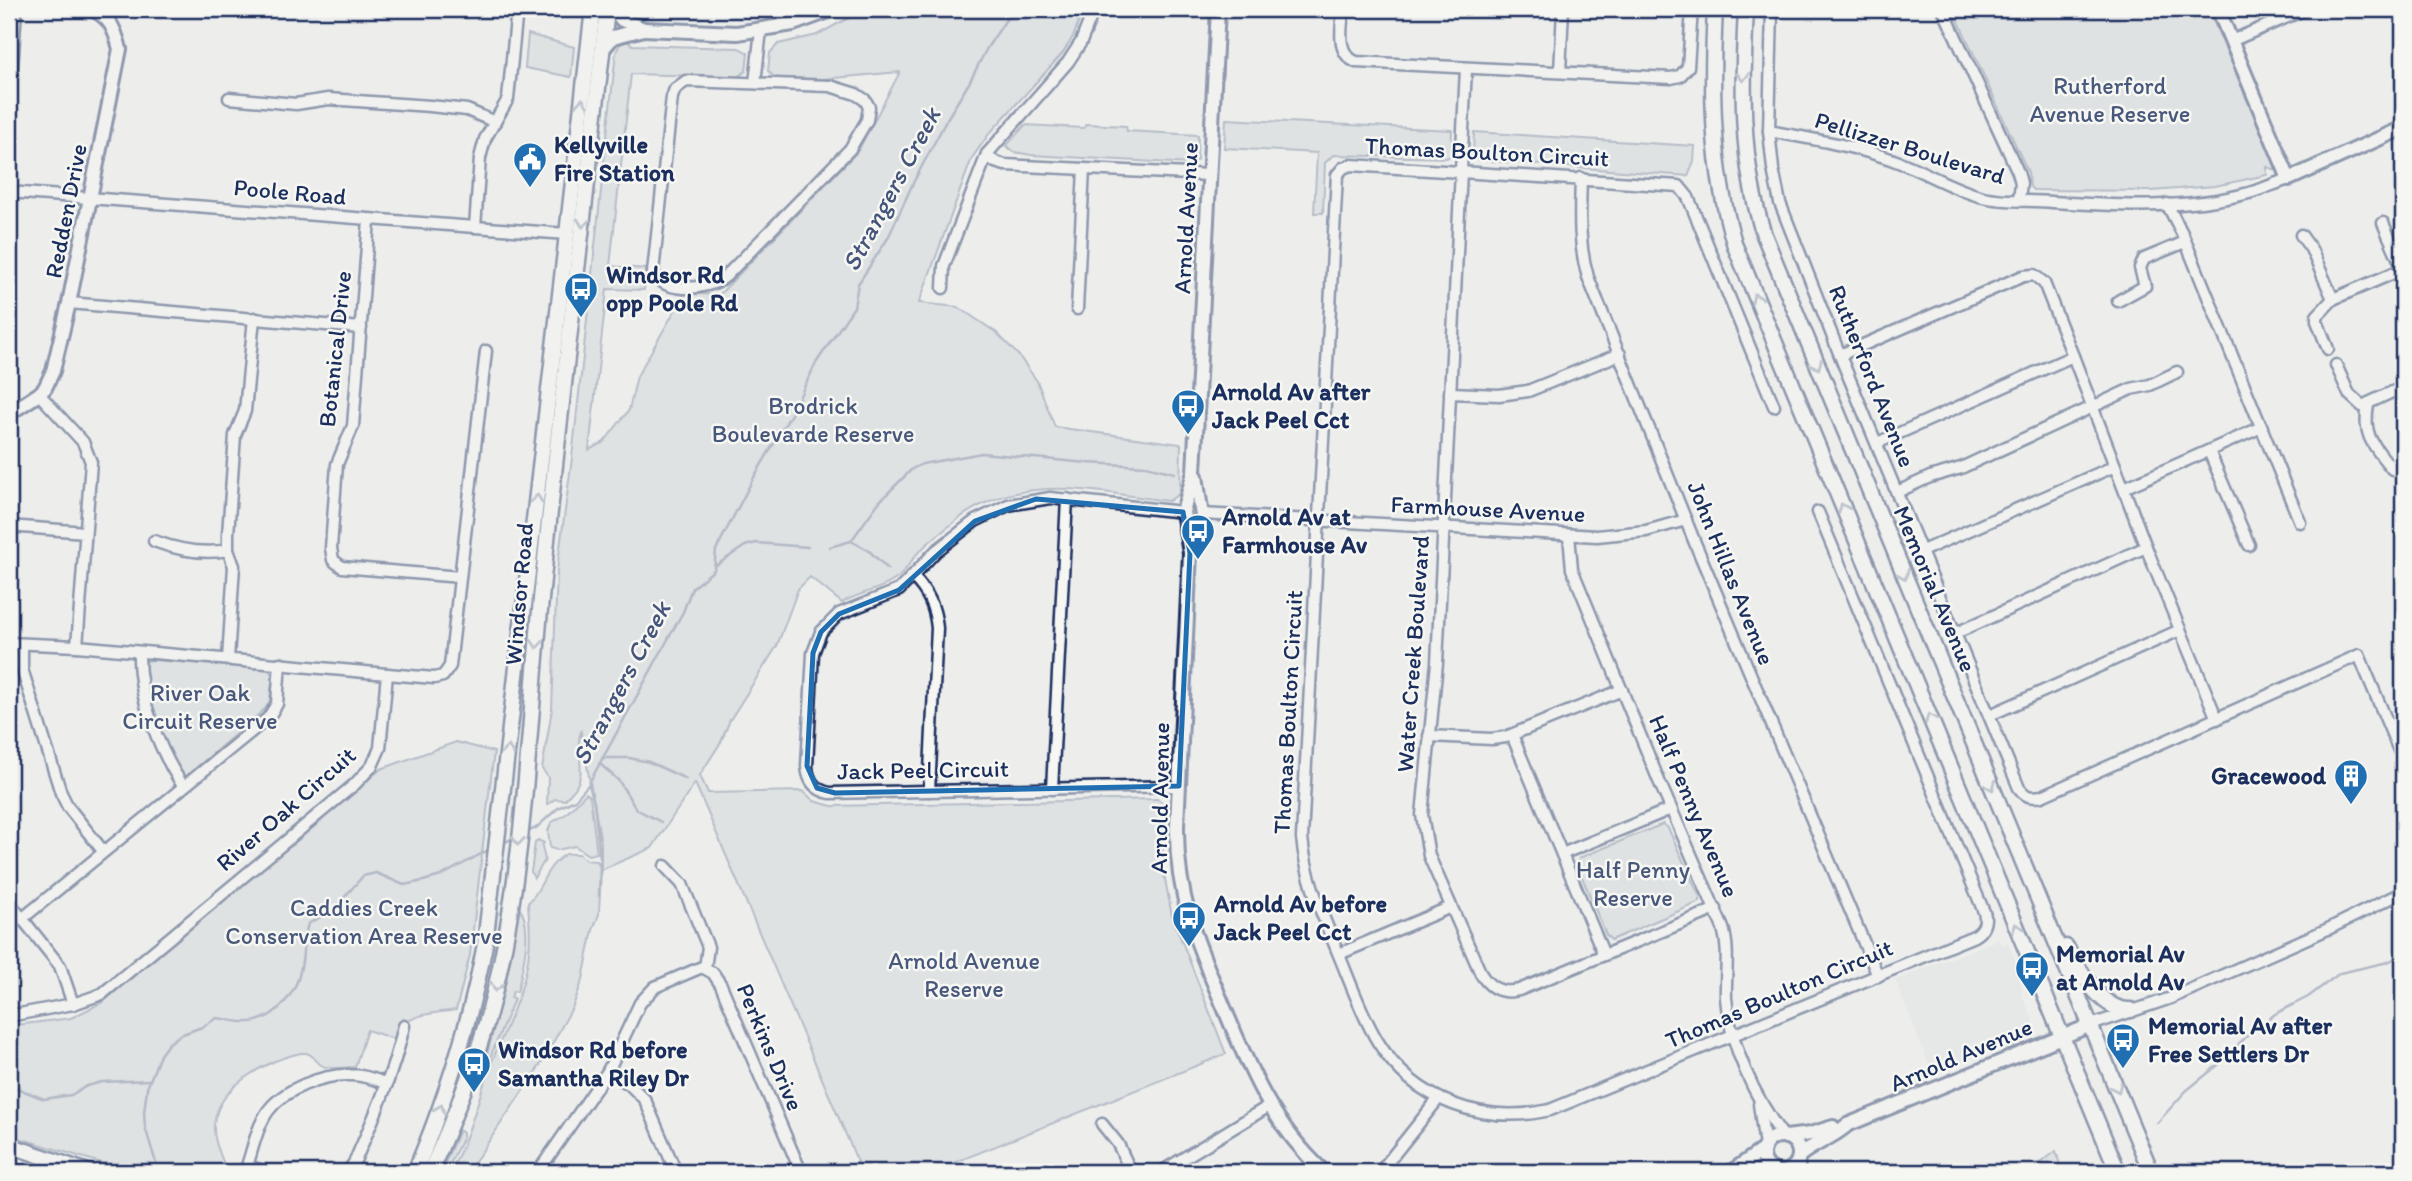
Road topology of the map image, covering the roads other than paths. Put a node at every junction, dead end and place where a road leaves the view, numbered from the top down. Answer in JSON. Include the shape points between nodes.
{"nodes":[{"id":1,"x":16,"y":9,"type":"edge"},
{"id":2,"x":91,"y":9,"type":"edge"},
{"id":3,"x":517,"y":9,"type":"edge"},
{"id":4,"x":593,"y":9,"type":"edge"},
{"id":5,"x":607,"y":9,"type":"edge"},
{"id":6,"x":612,"y":9,"type":"edge"},
{"id":7,"x":834,"y":9,"type":"edge"},
{"id":8,"x":1094,"y":9,"type":"edge"},
{"id":9,"x":1218,"y":9,"type":"edge"},
{"id":10,"x":1343,"y":9,"type":"edge"},
{"id":11,"x":1563,"y":9,"type":"edge"},
{"id":12,"x":1692,"y":9,"type":"edge"},
{"id":13,"x":1715,"y":9,"type":"edge"},
{"id":14,"x":1746,"y":9,"type":"edge"},
{"id":15,"x":1772,"y":9,"type":"edge"},
{"id":16,"x":1943,"y":9,"type":"edge"},
{"id":17,"x":2218,"y":9,"type":"edge"},
{"id":18,"x":2306,"y":9,"type":"edge"},
{"id":19,"x":644,"y":29,"type":"junction"},
{"id":20,"x":761,"y":30,"type":"junction"},
{"id":21,"x":2231,"y":41,"type":"junction"},
{"id":22,"x":603,"y":49,"type":"junction"},
{"id":23,"x":1466,"y":68,"type":"junction"},
{"id":24,"x":12,"y":69,"type":"dead end"},
{"id":25,"x":1560,"y":72,"type":"junction"},
{"id":26,"x":755,"y":83,"type":"junction"},
{"id":27,"x":229,"y":98,"type":"dead end"},
{"id":28,"x":495,"y":122,"type":"junction"},
{"id":29,"x":2403,"y":128,"type":"edge"},
{"id":30,"x":1769,"y":131,"type":"junction"},
{"id":31,"x":987,"y":154,"type":"junction"},
{"id":32,"x":1084,"y":169,"type":"junction"},
{"id":33,"x":1461,"y":170,"type":"junction"},
{"id":34,"x":1209,"y":176,"type":"junction"},
{"id":35,"x":1581,"y":178,"type":"junction"},
{"id":36,"x":2289,"y":179,"type":"junction"},
{"id":37,"x":9,"y":192,"type":"edge"},
{"id":38,"x":90,"y":198,"type":"junction"},
{"id":39,"x":2020,"y":200,"type":"junction"},
{"id":40,"x":2167,"y":204,"type":"junction"},
{"id":41,"x":369,"y":220,"type":"junction"},
{"id":42,"x":2383,"y":223,"type":"dead end"},
{"id":43,"x":475,"y":227,"type":"junction"},
{"id":44,"x":567,"y":234,"type":"junction"},
{"id":45,"x":2301,"y":235,"type":"dead end"},
{"id":46,"x":2185,"y":242,"type":"junction"},
{"id":47,"x":2403,"y":269,"type":"edge"},
{"id":48,"x":943,"y":288,"type":"dead end"},
{"id":49,"x":2333,"y":299,"type":"junction"},
{"id":50,"x":2119,"y":301,"type":"dead end"},
{"id":51,"x":69,"y":303,"type":"junction"},
{"id":52,"x":1077,"y":309,"type":"dead end"},
{"id":53,"x":254,"y":318,"type":"junction"},
{"id":54,"x":361,"y":328,"type":"junction"},
{"id":55,"x":2328,"y":349,"type":"dead end"},
{"id":56,"x":486,"y":351,"type":"dead end"},
{"id":57,"x":1620,"y":354,"type":"junction"},
{"id":58,"x":1840,"y":355,"type":"junction"},
{"id":59,"x":2073,"y":356,"type":"junction"},
{"id":60,"x":2336,"y":365,"type":"dead end"},
{"id":61,"x":2177,"y":372,"type":"dead end"},
{"id":62,"x":2403,"y":387,"type":"edge"},
{"id":63,"x":1450,"y":393,"type":"junction"},
{"id":64,"x":39,"y":394,"type":"junction"},
{"id":65,"x":2368,"y":405,"type":"junction"},
{"id":66,"x":1774,"y":406,"type":"dead end"},
{"id":67,"x":2093,"y":408,"type":"junction"},
{"id":68,"x":9,"y":411,"type":"edge"},
{"id":69,"x":2262,"y":427,"type":"junction"},
{"id":70,"x":1877,"y":443,"type":"junction"},
{"id":71,"x":2209,"y":451,"type":"junction"},
{"id":72,"x":2115,"y":466,"type":"junction"},
{"id":73,"x":2392,"y":469,"type":"dead end"},
{"id":74,"x":1194,"y":472,"type":"junction"},
{"id":75,"x":2124,"y":488,"type":"junction"},
{"id":76,"x":1897,"y":492,"type":"junction"},
{"id":77,"x":1067,"y":499,"type":"junction"},
{"id":78,"x":1818,"y":512,"type":"dead end"},
{"id":79,"x":1184,"y":513,"type":"junction"},
{"id":80,"x":1201,"y":514,"type":"junction"},
{"id":81,"x":1686,"y":520,"type":"junction"},
{"id":82,"x":1318,"y":522,"type":"junction"},
{"id":83,"x":2300,"y":522,"type":"dead end"},
{"id":84,"x":9,"y":526,"type":"edge"},
{"id":85,"x":1443,"y":529,"type":"junction"},
{"id":86,"x":85,"y":532,"type":"junction"},
{"id":87,"x":1569,"y":535,"type":"junction"},
{"id":88,"x":154,"y":541,"type":"dead end"},
{"id":89,"x":2249,"y":545,"type":"dead end"},
{"id":90,"x":2146,"y":547,"type":"junction"},
{"id":91,"x":228,"y":550,"type":"junction"},
{"id":92,"x":1922,"y":551,"type":"junction"},
{"id":93,"x":1190,"y":554,"type":"junction"},
{"id":94,"x":460,"y":577,"type":"junction"},
{"id":95,"x":913,"y":577,"type":"junction"},
{"id":96,"x":2180,"y":630,"type":"junction"},
{"id":97,"x":1956,"y":633,"type":"junction"},
{"id":98,"x":9,"y":643,"type":"edge"},
{"id":99,"x":22,"y":645,"type":"junction"},
{"id":100,"x":77,"y":646,"type":"junction"},
{"id":101,"x":139,"y":653,"type":"junction"},
{"id":102,"x":228,"y":659,"type":"junction"},
{"id":103,"x":280,"y":663,"type":"junction"},
{"id":104,"x":387,"y":674,"type":"junction"},
{"id":105,"x":1622,"y":690,"type":"junction"},
{"id":106,"x":1990,"y":715,"type":"junction"},
{"id":107,"x":2217,"y":719,"type":"junction"},
{"id":108,"x":1512,"y":735,"type":"junction"},
{"id":109,"x":1429,"y":736,"type":"junction"},
{"id":110,"x":2403,"y":760,"type":"edge"},
{"id":111,"x":183,"y":786,"type":"junction"},
{"id":112,"x":1179,"y":786,"type":"junction"},
{"id":113,"x":1052,"y":789,"type":"junction"},
{"id":114,"x":929,"y":791,"type":"junction"},
{"id":115,"x":1671,"y":809,"type":"junction"},
{"id":116,"x":103,"y":851,"type":"junction"},
{"id":117,"x":1562,"y":854,"type":"junction"},
{"id":118,"x":665,"y":866,"type":"dead end"},
{"id":119,"x":2403,"y":892,"type":"edge"},
{"id":120,"x":9,"y":902,"type":"edge"},
{"id":121,"x":1451,"y":907,"type":"junction"},
{"id":122,"x":1716,"y":909,"type":"junction"},
{"id":123,"x":23,"y":918,"type":"junction"},
{"id":124,"x":2053,"y":934,"type":"junction"},
{"id":125,"x":1339,"y":954,"type":"junction"},
{"id":126,"x":1604,"y":955,"type":"junction"},
{"id":127,"x":705,"y":968,"type":"junction"},
{"id":128,"x":1878,"y":976,"type":"junction"},
{"id":129,"x":73,"y":1004,"type":"junction"},
{"id":130,"x":2131,"y":1010,"type":"junction"},
{"id":131,"x":9,"y":1016,"type":"edge"},
{"id":132,"x":404,"y":1026,"type":"dead end"},
{"id":133,"x":2091,"y":1026,"type":"junction"},
{"id":134,"x":1734,"y":1035,"type":"junction"},
{"id":135,"x":2062,"y":1036,"type":"junction"},
{"id":136,"x":608,"y":1071,"type":"junction"},
{"id":137,"x":387,"y":1084,"type":"junction"},
{"id":138,"x":1439,"y":1098,"type":"junction"},
{"id":139,"x":1759,"y":1100,"type":"junction"},
{"id":140,"x":1269,"y":1106,"type":"junction"},
{"id":141,"x":1102,"y":1124,"type":"dead end"},
{"id":142,"x":1847,"y":1125,"type":"junction"},
{"id":143,"x":1785,"y":1136,"type":"junction"},
{"id":144,"x":9,"y":1145,"type":"edge"},
{"id":145,"x":1765,"y":1147,"type":"junction"},
{"id":146,"x":1799,"y":1162,"type":"edge"},
{"id":147,"x":9,"y":1163,"type":"edge"},
{"id":148,"x":246,"y":1169,"type":"edge"},
{"id":149,"x":1777,"y":1171,"type":"edge"},
{"id":150,"x":37,"y":1172,"type":"edge"},
{"id":151,"x":88,"y":1172,"type":"edge"},
{"id":152,"x":267,"y":1172,"type":"edge"},
{"id":153,"x":347,"y":1172,"type":"edge"},
{"id":154,"x":415,"y":1172,"type":"edge"},
{"id":155,"x":430,"y":1172,"type":"edge"},
{"id":156,"x":538,"y":1172,"type":"edge"},
{"id":157,"x":676,"y":1172,"type":"edge"},
{"id":158,"x":801,"y":1172,"type":"edge"},
{"id":159,"x":1131,"y":1172,"type":"edge"},
{"id":160,"x":1161,"y":1172,"type":"edge"},
{"id":161,"x":1324,"y":1172,"type":"edge"},
{"id":162,"x":1380,"y":1172,"type":"edge"},
{"id":163,"x":1731,"y":1172,"type":"edge"},
{"id":164,"x":1747,"y":1172,"type":"edge"},
{"id":165,"x":2118,"y":1172,"type":"edge"},
{"id":166,"x":2151,"y":1172,"type":"edge"}],
"edges":[{"from":1,"to":24,"type":"street"},
{"from":2,"to":38,"type":"street","name":"Redden Drive","via":[[102,13],[114,27],[120,49]]},
{"from":3,"to":28,"type":"street","via":[[508,99]]},
{"from":44,"to":4,"type":"main road","name":"Windsor Road","one_way":true},
{"from":5,"to":22,"type":"main road","name":"Windsor Road"},
{"from":6,"to":19,"type":"street","via":[[622,20]]},
{"from":7,"to":20,"type":"street"},
{"from":8,"to":31,"type":"street","via":[[1082,42],[1068,62]]},
{"from":9,"to":34,"type":"street","name":"Arnold Avenue"},
{"from":10,"to":23,"type":"street","via":[[1342,49],[1352,61]]},
{"from":11,"to":25,"type":"street"},
{"from":12,"to":25,"type":"street","via":[[1689,63],[1680,76]]},
{"from":135,"to":13,"type":"main road","one_way":true,"via":[[1735,246],[1714,145]]},
{"from":14,"to":124,"type":"main road","name":"Memorial Avenue","one_way":true,"via":[[1743,117],[1759,219]]},
{"from":15,"to":30,"type":"street","name":"Rutherford Avenue"},
{"from":16,"to":39,"type":"street","via":[[2018,172]]},
{"from":17,"to":21,"type":"street"},
{"from":18,"to":21,"type":"street"},
{"from":19,"to":20,"type":"street"},
{"from":19,"to":22,"type":"street","via":[[617,35]]},
{"from":20,"to":26,"type":"street"},
{"from":21,"to":36,"type":"street"},
{"from":22,"to":155,"type":"main road","name":"Windsor Road","one_way":true,"via":[[504,946],[465,1090]]},
{"from":23,"to":25,"type":"street"},
{"from":23,"to":33,"type":"street","name":"Water Creek Boulevard"},
{"from":26,"to":26,"type":"street","via":[[840,88],[865,100],[869,116],[850,149],[722,280],[705,287],[664,285],[655,277],[653,267],[673,93],[687,82]]},
{"from":27,"to":28,"type":"street","via":[[430,106],[467,110]]},
{"from":28,"to":43,"type":"street","via":[[480,158]]},
{"from":29,"to":36,"type":"street","name":"Pellizzer Boulevard"},
{"from":30,"to":39,"type":"street","name":"Pellizzer Boulevard","via":[[1881,156],[1984,197]]},
{"from":30,"to":58,"type":"street","name":"Rutherford Avenue","via":[[1780,203]]},
{"from":31,"to":32,"type":"street","via":[[1005,165]]},
{"from":31,"to":48,"type":"street","via":[[946,260]]},
{"from":32,"to":34,"type":"street"},
{"from":32,"to":52,"type":"street"},
{"from":33,"to":35,"type":"street","name":"Thomas Boulton Circuit"},
{"from":33,"to":63,"type":"street","name":"Water Creek Boulevard"},
{"from":33,"to":82,"type":"street","name":"Thomas Boulton Circuit","via":[[1352,165],[1337,175]]},
{"from":34,"to":74,"type":"street","name":"Arnold Avenue"},
{"from":35,"to":57,"type":"street","name":"John Hillas Avenue","via":[[1583,256]]},
{"from":35,"to":66,"type":"street","name":"Thomas Boulton Circuit","via":[[1673,184],[1685,192]]},
{"from":36,"to":40,"type":"street","name":"Pellizzer Boulevard","via":[[2248,193]]},
{"from":37,"to":38,"type":"street","name":"Poole Road"},
{"from":38,"to":41,"type":"street","name":"Poole Road"},
{"from":38,"to":51,"type":"street","name":"Redden Drive"},
{"from":39,"to":40,"type":"street","name":"Pellizzer Boulevard"},
{"from":40,"to":46,"type":"street"},
{"from":41,"to":43,"type":"street","name":"Poole Road"},
{"from":41,"to":54,"type":"street","name":"Botanical Drive"},
{"from":42,"to":47,"type":"street"},
{"from":43,"to":44,"type":"street","name":"Poole Road"},
{"from":154,"to":44,"type":"main road","name":"Windsor Road","one_way":true,"via":[[465,1034],[485,944]]},
{"from":45,"to":49,"type":"street"},
{"from":46,"to":50,"type":"street","via":[[2144,259],[2140,268],[2145,286]]},
{"from":46,"to":69,"type":"street"},
{"from":47,"to":49,"type":"street"},
{"from":49,"to":55,"type":"street","via":[[2317,316]]},
{"from":51,"to":53,"type":"street"},
{"from":51,"to":64,"type":"street","name":"Redden Drive","via":[[53,371]]},
{"from":53,"to":54,"type":"street"},
{"from":53,"to":91,"type":"street","via":[[245,411],[235,435]]},
{"from":54,"to":94,"type":"street","name":"Botanical Drive","via":[[353,426],[337,464],[333,560],[342,567]]},
{"from":56,"to":94,"type":"street"},
{"from":57,"to":63,"type":"street","via":[[1528,391]]},
{"from":57,"to":81,"type":"street","name":"John Hillas Avenue"},
{"from":58,"to":59,"type":"street","via":[[1964,300],[2034,275],[2044,284]]},
{"from":58,"to":70,"type":"street","name":"Rutherford Avenue"},
{"from":59,"to":67,"type":"street"},
{"from":59,"to":70,"type":"street"},
{"from":60,"to":65,"type":"street","via":[[2348,394],[2362,406]]},
{"from":61,"to":67,"type":"street"},
{"from":62,"to":65,"type":"street"},
{"from":63,"to":85,"type":"street","name":"Water Creek Boulevard"},
{"from":64,"to":68,"type":"street"},
{"from":64,"to":86,"type":"street","via":[[83,442],[91,462]]},
{"from":65,"to":73,"type":"street","via":[[2369,439]]},
{"from":67,"to":72,"type":"street"},
{"from":67,"to":76,"type":"street"},
{"from":69,"to":71,"type":"street"},
{"from":69,"to":83,"type":"street"},
{"from":70,"to":76,"type":"street","name":"Rutherford Avenue"},
{"from":71,"to":75,"type":"street"},
{"from":71,"to":89,"type":"street"},
{"from":72,"to":75,"type":"street"},
{"from":72,"to":92,"type":"street"},
{"from":74,"to":79,"type":"street","name":"Arnold Avenue"},
{"from":74,"to":80,"type":"street","name":"Arnold Avenue"},
{"from":75,"to":90,"type":"street"},
{"from":76,"to":92,"type":"street","name":"Rutherford Avenue"},
{"from":77,"to":79,"type":"street","name":"Jack Peel Circuit"},
{"from":77,"to":95,"type":"street","name":"Jack Peel Circuit","via":[[1022,501],[985,515],[936,551]]},
{"from":77,"to":113,"type":"street"},
{"from":78,"to":128,"type":"street","name":"Thomas Boulton Circuit","via":[[1985,916],[1982,930],[1974,936]]},
{"from":79,"to":80,"type":"street","via":[[1193,523]]},
{"from":79,"to":93,"type":"street","name":"Arnold Avenue"},
{"from":80,"to":82,"type":"street","name":"Farmhouse Avenue"},
{"from":80,"to":93,"type":"street","name":"Arnold Avenue"},
{"from":81,"to":87,"type":"street","name":"Farmhouse Avenue","via":[[1629,534]]},
{"from":81,"to":128,"type":"street","name":"John Hillas Avenue"},
{"from":82,"to":85,"type":"street","name":"Farmhouse Avenue"},
{"from":82,"to":125,"type":"street","name":"Thomas Boulton Circuit","via":[[1302,838],[1308,878]]},
{"from":84,"to":86,"type":"street"},
{"from":85,"to":87,"type":"street","name":"Farmhouse Avenue"},
{"from":85,"to":109,"type":"street","name":"Water Creek Boulevard"},
{"from":86,"to":100,"type":"street"},
{"from":87,"to":105,"type":"street","name":"Half Penny Avenue","via":[[1572,569]]},
{"from":88,"to":91,"type":"street","via":[[178,550]]},
{"from":90,"to":96,"type":"street"},
{"from":90,"to":97,"type":"street"},
{"from":91,"to":102,"type":"street","via":[[234,566]]},
{"from":92,"to":97,"type":"street","name":"Rutherford Avenue"},
{"from":93,"to":112,"type":"street","name":"Arnold Avenue"},
{"from":94,"to":104,"type":"street","via":[[450,666],[443,676]]},
{"from":95,"to":114,"type":"street","via":[[932,602],[937,628]]},
{"from":95,"to":114,"type":"street","name":"Jack Peel Circuit","via":[[894,593],[839,614],[821,632],[813,653],[807,766],[812,783],[830,793]]},
{"from":96,"to":106,"type":"street"},
{"from":96,"to":107,"type":"street"},
{"from":97,"to":106,"type":"street","name":"Rutherford Avenue"},
{"from":98,"to":99,"type":"street"},
{"from":99,"to":100,"type":"street"},
{"from":99,"to":116,"type":"street","via":[[22,668],[61,793]]},
{"from":100,"to":101,"type":"street"},
{"from":101,"to":102,"type":"street"},
{"from":101,"to":111,"type":"street","via":[[139,677],[164,757]]},
{"from":102,"to":103,"type":"street"},
{"from":103,"to":104,"type":"street"},
{"from":103,"to":111,"type":"street","via":[[277,704],[268,718]]},
{"from":104,"to":129,"type":"street","name":"River Oak Circuit","via":[[380,748],[372,766],[355,784],[102,994]]},
{"from":105,"to":108,"type":"street"},
{"from":105,"to":115,"type":"street","name":"Half Penny Avenue"},
{"from":106,"to":107,"type":"street","name":"Rutherford Avenue","via":[[2019,788],[2031,798]]},
{"from":107,"to":110,"type":"street","name":"Rutherford Avenue","via":[[2359,655]]},
{"from":108,"to":109,"type":"street","via":[[1492,739]]},
{"from":108,"to":117,"type":"street"},
{"from":109,"to":121,"type":"street","name":"Water Creek Boulevard","via":[[1422,805],[1424,835]]},
{"from":111,"to":116,"type":"street"},
{"from":112,"to":113,"type":"street","name":"Jack Peel Circuit"},
{"from":112,"to":140,"type":"street","name":"Arnold Avenue","via":[[1178,863],[1189,920]]},
{"from":113,"to":114,"type":"street","name":"Jack Peel Circuit"},
{"from":115,"to":117,"type":"street"},
{"from":115,"to":122,"type":"street","name":"Half Penny Avenue"},
{"from":116,"to":123,"type":"street"},
{"from":117,"to":126,"type":"street"},
{"from":118,"to":127,"type":"street","via":[[682,884],[708,947]]},
{"from":119,"to":130,"type":"street","via":[[2171,998]]},
{"from":120,"to":123,"type":"street"},
{"from":121,"to":125,"type":"street"},
{"from":121,"to":126,"type":"street","name":"Water Creek Boulevard","via":[[1484,979],[1502,992],[1519,990]]},
{"from":122,"to":126,"type":"street","name":"Water Creek Boulevard"},
{"from":122,"to":134,"type":"street","name":"Half Penny Avenue","via":[[1727,943],[1726,999]]},
{"from":123,"to":129,"type":"street","via":[[60,966]]},
{"from":124,"to":130,"type":"main road","via":[[2106,1002],[2113,1008]]},
{"from":124,"to":133,"type":"main road","name":"Memorial Avenue"},
{"from":125,"to":138,"type":"street","name":"Thomas Boulton Circuit","via":[[1379,1044],[1407,1077]]},
{"from":127,"to":136,"type":"street","name":"Perkins Drive","via":[[683,973],[647,994]]},
{"from":127,"to":158,"type":"street","name":"Perkins Drive","via":[[721,985]]},
{"from":128,"to":134,"type":"street","name":"Thomas Boulton Circuit"},
{"from":129,"to":131,"type":"street","name":"River Oak Circuit"},
{"from":130,"to":133,"type":"street"},
{"from":132,"to":137,"type":"street"},
{"from":133,"to":135,"type":"street","name":"Arnold Avenue"},
{"from":133,"to":166,"type":"main road","name":"Memorial Avenue","one_way":true},
{"from":134,"to":138,"type":"street","name":"Thomas Boulton Circuit","via":[[1536,1113],[1482,1113]]},
{"from":134,"to":139,"type":"street","name":"Half Penny Avenue"},
{"from":135,"to":142,"type":"street","name":"Arnold Avenue"},
{"from":135,"to":165,"type":"main road"},
{"from":136,"to":156,"type":"street","name":"Perkins Drive"},
{"from":136,"to":157,"type":"street","via":[[645,1100]]},
{"from":137,"to":148,"type":"street","via":[[363,1076],[338,1075],[285,1095],[265,1116]]},
{"from":137,"to":153,"type":"street"},
{"from":138,"to":162,"type":"street"},
{"from":139,"to":143,"type":"street","name":"Half Penny Avenue"},
{"from":139,"to":145,"type":"street","name":"Half Penny Avenue"},
{"from":140,"to":160,"type":"street"},
{"from":140,"to":161,"type":"street","name":"Arnold Avenue"},
{"from":141,"to":159,"type":"street"},
{"from":142,"to":143,"type":"street","name":"Arnold Avenue"},
{"from":142,"to":146,"type":"street","name":"Arnold Avenue","via":[[1815,1143]]},
{"from":143,"to":145,"type":"street","via":[[1771,1139]]},
{"from":143,"to":146,"type":"street","via":[[1796,1144]]},
{"from":144,"to":151,"type":"main road"},
{"from":145,"to":149,"type":"street","via":[[1765,1161]]},
{"from":145,"to":163,"type":"street"},
{"from":146,"to":149,"type":"street"},
{"from":147,"to":150,"type":"main road"},
{"from":148,"to":152,"type":"street"},
{"from":149,"to":164,"type":"street"}]}
